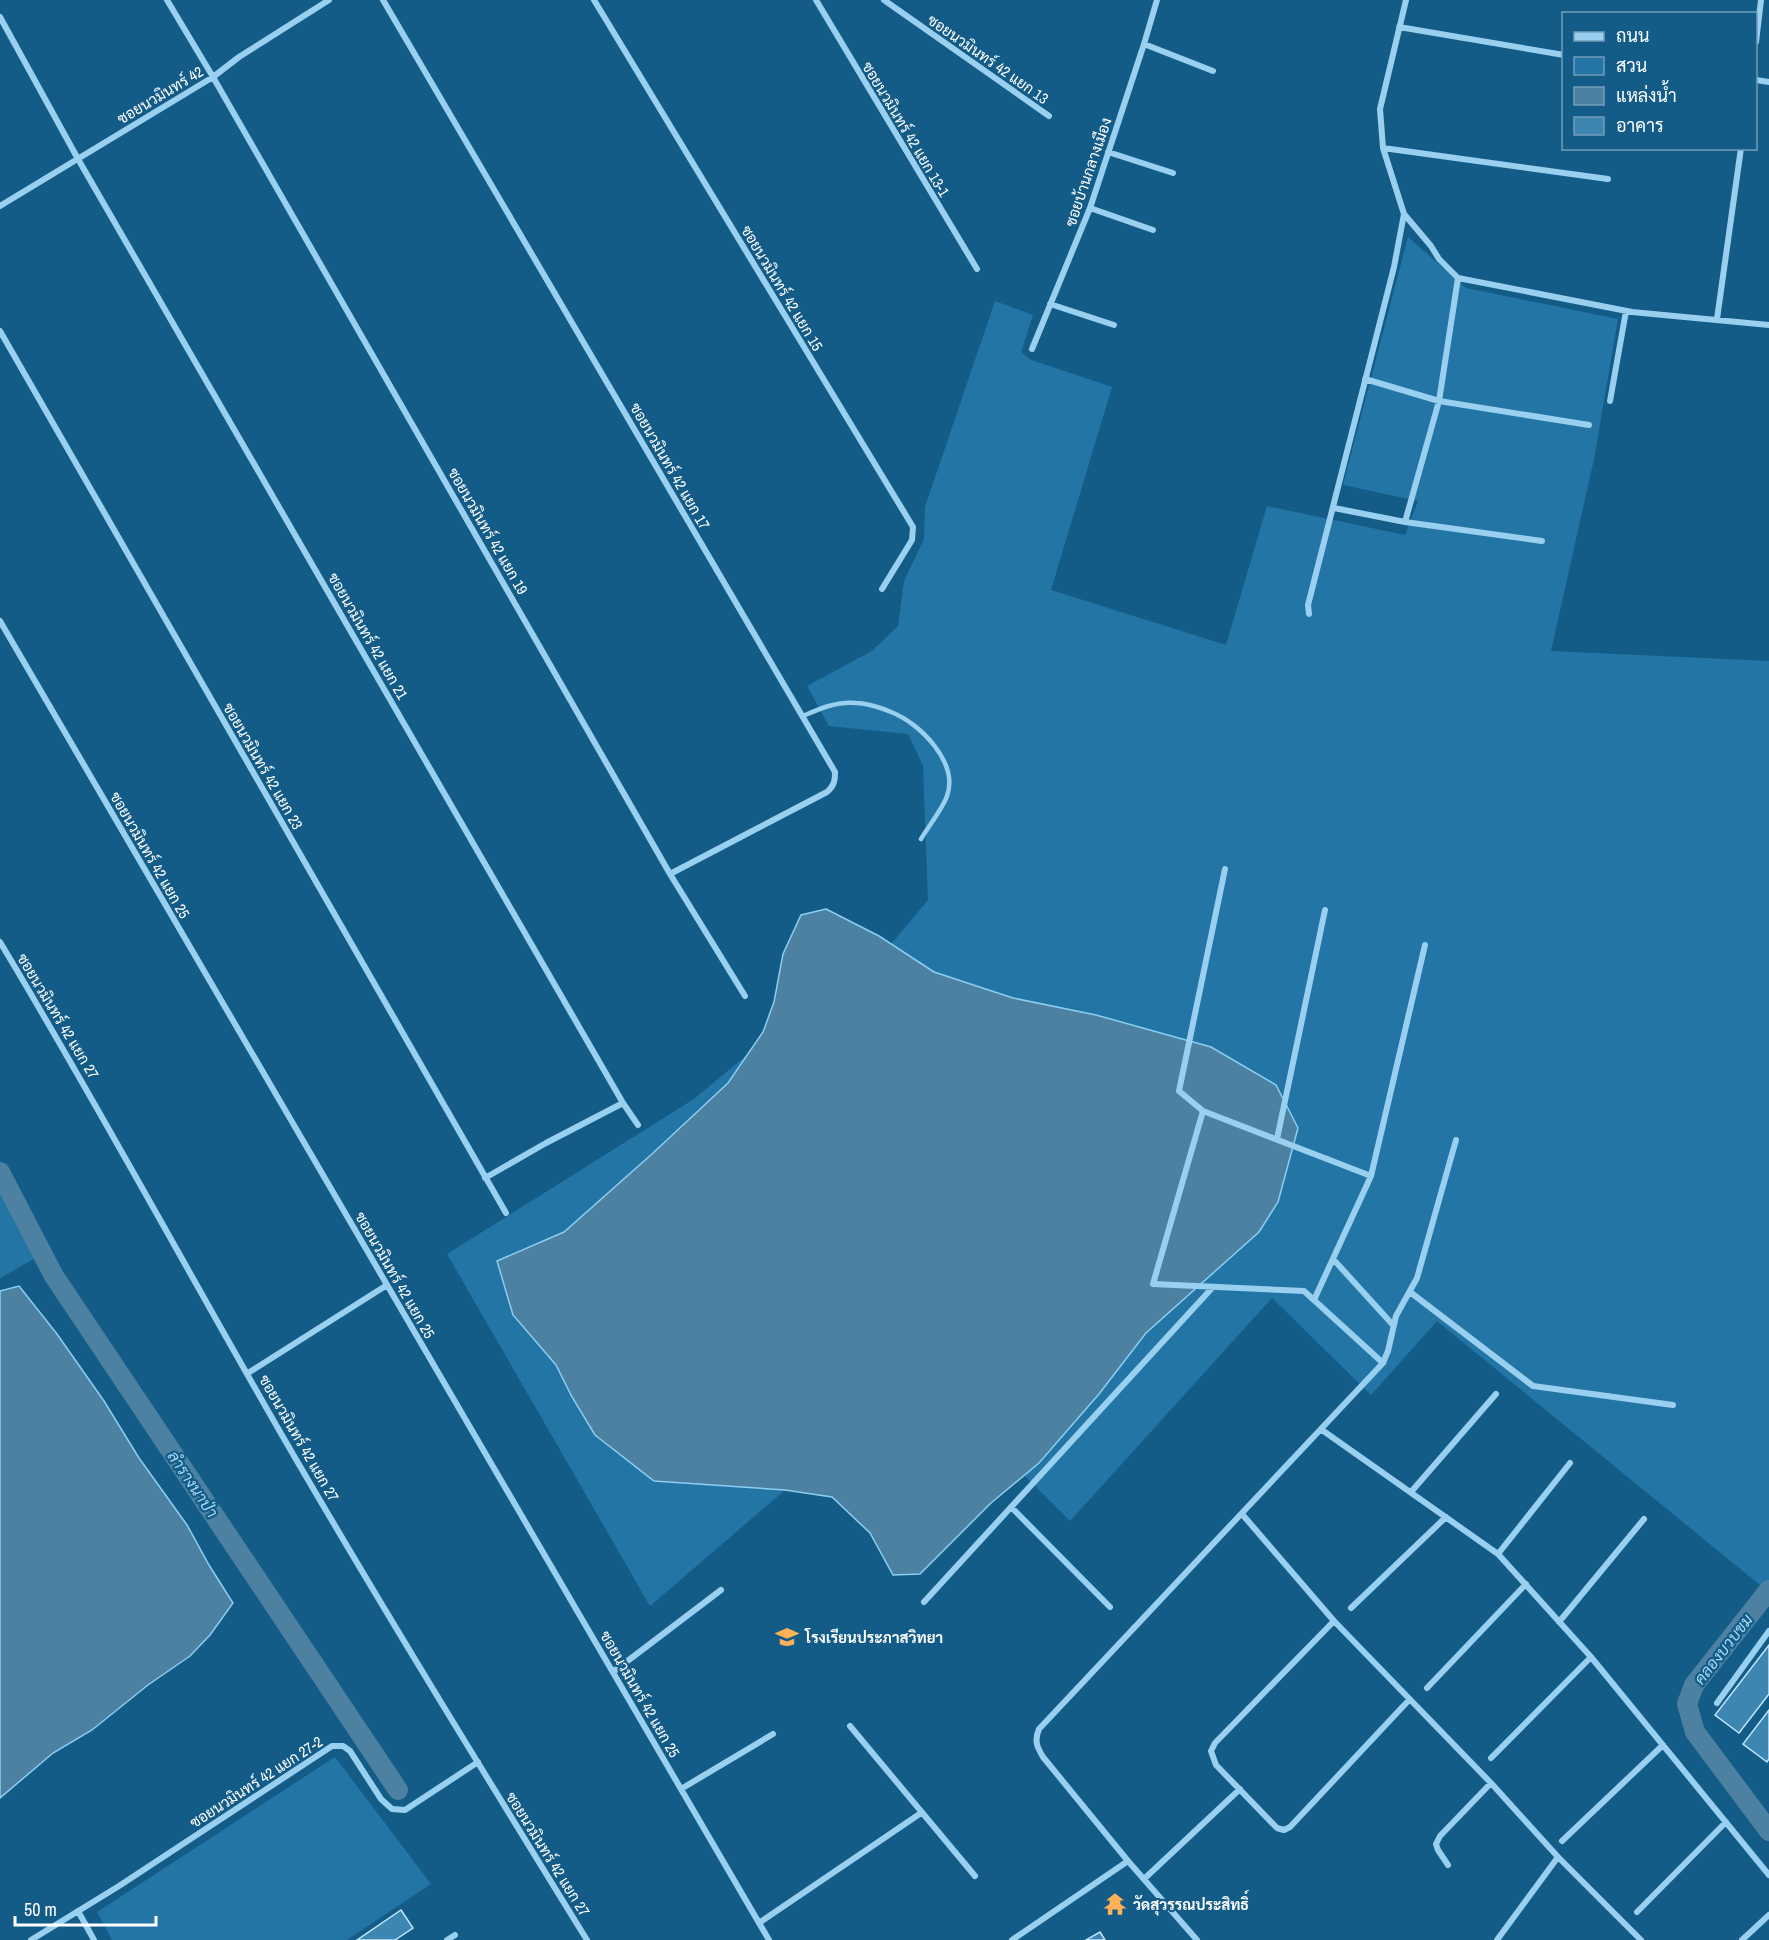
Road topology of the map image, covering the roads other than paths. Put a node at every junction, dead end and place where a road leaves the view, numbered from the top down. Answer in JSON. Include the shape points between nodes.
{"nodes":[{"id":1,"x":167,"y":0,"type":"edge"},
{"id":2,"x":329,"y":0,"type":"edge"},
{"id":3,"x":383,"y":0,"type":"edge"},
{"id":4,"x":594,"y":0,"type":"edge"},
{"id":5,"x":816,"y":0,"type":"edge"},
{"id":6,"x":884,"y":0,"type":"edge"},
{"id":7,"x":1157,"y":0,"type":"edge"},
{"id":8,"x":1406,"y":0,"type":"edge"},
{"id":9,"x":1761,"y":0,"type":"edge"},
{"id":10,"x":0,"y":17,"type":"edge"},
{"id":11,"x":1399,"y":27,"type":"junction"},
{"id":12,"x":1757,"y":28,"type":"edge"},
{"id":13,"x":1144,"y":44,"type":"junction"},
{"id":14,"x":1562,"y":55,"type":"edge"},
{"id":15,"x":1212,"y":71,"type":"dead end"},
{"id":16,"x":213,"y":76,"type":"junction"},
{"id":17,"x":1049,"y":116,"type":"dead end"},
{"id":18,"x":1383,"y":148,"type":"junction"},
{"id":19,"x":1741,"y":150,"type":"edge"},
{"id":20,"x":1108,"y":152,"type":"junction"},
{"id":21,"x":78,"y":159,"type":"junction"},
{"id":22,"x":1173,"y":172,"type":"dead end"},
{"id":23,"x":1608,"y":179,"type":"dead end"},
{"id":24,"x":0,"y":206,"type":"edge"},
{"id":25,"x":1090,"y":208,"type":"junction"},
{"id":26,"x":1404,"y":213,"type":"junction"},
{"id":27,"x":1153,"y":230,"type":"dead end"},
{"id":28,"x":977,"y":269,"type":"dead end"},
{"id":29,"x":1458,"y":278,"type":"junction"},
{"id":30,"x":1050,"y":304,"type":"junction"},
{"id":31,"x":1626,"y":311,"type":"junction"},
{"id":32,"x":1717,"y":319,"type":"junction"},
{"id":33,"x":1114,"y":325,"type":"dead end"},
{"id":34,"x":1769,"y":325,"type":"edge"},
{"id":35,"x":0,"y":332,"type":"edge"},
{"id":36,"x":1032,"y":349,"type":"dead end"},
{"id":37,"x":1365,"y":379,"type":"junction"},
{"id":38,"x":1610,"y":400,"type":"dead end"},
{"id":39,"x":1439,"y":401,"type":"junction"},
{"id":40,"x":1590,"y":425,"type":"dead end"},
{"id":41,"x":1334,"y":508,"type":"junction"},
{"id":42,"x":1405,"y":522,"type":"junction"},
{"id":43,"x":1542,"y":542,"type":"dead end"},
{"id":44,"x":882,"y":589,"type":"dead end"},
{"id":45,"x":1309,"y":614,"type":"dead end"},
{"id":46,"x":0,"y":621,"type":"edge"},
{"id":47,"x":803,"y":716,"type":"junction"},
{"id":48,"x":921,"y":839,"type":"dead end"},
{"id":49,"x":1225,"y":870,"type":"dead end"},
{"id":50,"x":670,"y":874,"type":"junction"},
{"id":51,"x":1325,"y":910,"type":"dead end"},
{"id":52,"x":0,"y":942,"type":"edge"},
{"id":53,"x":1425,"y":945,"type":"dead end"},
{"id":54,"x":745,"y":996,"type":"dead end"},
{"id":55,"x":623,"y":1102,"type":"junction"},
{"id":56,"x":1203,"y":1111,"type":"junction"},
{"id":57,"x":638,"y":1125,"type":"dead end"},
{"id":58,"x":1276,"y":1139,"type":"junction"},
{"id":59,"x":1456,"y":1140,"type":"dead end"},
{"id":60,"x":1371,"y":1176,"type":"junction"},
{"id":61,"x":485,"y":1178,"type":"junction"},
{"id":62,"x":506,"y":1213,"type":"dead end"},
{"id":63,"x":1333,"y":1259,"type":"junction"},
{"id":64,"x":387,"y":1284,"type":"junction"},
{"id":65,"x":1213,"y":1287,"type":"junction"},
{"id":66,"x":1410,"y":1292,"type":"junction"},
{"id":67,"x":1314,"y":1300,"type":"junction"},
{"id":68,"x":1393,"y":1325,"type":"junction"},
{"id":69,"x":1383,"y":1363,"type":"junction"},
{"id":70,"x":248,"y":1373,"type":"junction"},
{"id":71,"x":1496,"y":1394,"type":"dead end"},
{"id":72,"x":1672,"y":1405,"type":"dead end"},
{"id":73,"x":1322,"y":1430,"type":"junction"},
{"id":74,"x":1570,"y":1464,"type":"dead end"},
{"id":75,"x":1411,"y":1492,"type":"junction"},
{"id":76,"x":1011,"y":1507,"type":"junction"},
{"id":77,"x":1242,"y":1514,"type":"junction"},
{"id":78,"x":1446,"y":1517,"type":"junction"},
{"id":79,"x":1644,"y":1519,"type":"dead end"},
{"id":80,"x":1498,"y":1554,"type":"junction"},
{"id":81,"x":1526,"y":1584,"type":"junction"},
{"id":82,"x":721,"y":1590,"type":"dead end"},
{"id":83,"x":924,"y":1602,"type":"dead end"},
{"id":84,"x":1110,"y":1607,"type":"dead end"},
{"id":85,"x":1351,"y":1608,"type":"dead end"},
{"id":86,"x":1334,"y":1621,"type":"junction"},
{"id":87,"x":1559,"y":1622,"type":"junction"},
{"id":88,"x":1769,"y":1631,"type":"edge"},
{"id":89,"x":1591,"y":1657,"type":"junction"},
{"id":90,"x":613,"y":1672,"type":"junction"},
{"id":91,"x":1427,"y":1688,"type":"dead end"},
{"id":92,"x":1408,"y":1700,"type":"junction"},
{"id":93,"x":1717,"y":1703,"type":"dead end"},
{"id":94,"x":850,"y":1726,"type":"dead end"},
{"id":95,"x":773,"y":1734,"type":"dead end"},
{"id":96,"x":1663,"y":1745,"type":"junction"},
{"id":97,"x":1491,"y":1758,"type":"dead end"},
{"id":98,"x":478,"y":1762,"type":"junction"},
{"id":99,"x":1491,"y":1783,"type":"junction"},
{"id":100,"x":681,"y":1789,"type":"junction"},
{"id":101,"x":1239,"y":1789,"type":"junction"},
{"id":102,"x":921,"y":1813,"type":"junction"},
{"id":103,"x":1726,"y":1822,"type":"junction"},
{"id":104,"x":1562,"y":1841,"type":"dead end"},
{"id":105,"x":1558,"y":1857,"type":"junction"},
{"id":106,"x":1128,"y":1862,"type":"junction"},
{"id":107,"x":1448,"y":1865,"type":"dead end"},
{"id":108,"x":1769,"y":1875,"type":"edge"},
{"id":109,"x":975,"y":1876,"type":"dead end"},
{"id":110,"x":1144,"y":1879,"type":"junction"},
{"id":111,"x":78,"y":1911,"type":"junction"},
{"id":112,"x":1637,"y":1912,"type":"dead end"},
{"id":113,"x":1769,"y":1915,"type":"edge"},
{"id":114,"x":759,"y":1923,"type":"junction"},
{"id":115,"x":455,"y":1935,"type":"dead end"},
{"id":116,"x":31,"y":1940,"type":"edge"},
{"id":117,"x":94,"y":1940,"type":"edge"},
{"id":118,"x":447,"y":1940,"type":"edge"},
{"id":119,"x":587,"y":1940,"type":"edge"},
{"id":120,"x":769,"y":1940,"type":"edge"},
{"id":121,"x":1012,"y":1940,"type":"edge"},
{"id":122,"x":1197,"y":1940,"type":"edge"},
{"id":123,"x":1497,"y":1940,"type":"edge"},
{"id":124,"x":1641,"y":1940,"type":"edge"},
{"id":125,"x":1742,"y":1940,"type":"edge"}],
"edges":[{"from":1,"to":16,"type":"street","name":"ซอยนวมินทร์ 42 แยก 19"},
{"from":2,"to":16,"type":"street","name":"ซอยนวมินทร์ 42"},
{"from":3,"to":47,"type":"street","name":"ซอยนวมินทร์ 42 แยก 17"},
{"from":4,"to":44,"type":"street","name":"ซอยนวมินทร์ 42 แยก 15","via":[[913,528],[912,540]]},
{"from":5,"to":28,"type":"street","name":"ซอยนวมินทร์ 42 แยก 13-1"},
{"from":6,"to":17,"type":"street","name":"ซอยนวมินทร์ 42 แยก 13"},
{"from":7,"to":13,"type":"street","name":"ซอยบ้านกลางเมือง"},
{"from":8,"to":11,"type":"street"},
{"from":9,"to":12,"type":"street"},
{"from":10,"to":21,"type":"street","name":"ซอยนวมินทร์ 42 แยก 21"},
{"from":11,"to":14,"type":"street"},
{"from":11,"to":18,"type":"street","via":[[1380,109]]},
{"from":13,"to":15,"type":"street"},
{"from":13,"to":20,"type":"street","name":"ซอยบ้านกลางเมือง"},
{"from":16,"to":21,"type":"street","name":"ซอยนวมินทร์ 42"},
{"from":16,"to":50,"type":"street","name":"ซอยนวมินทร์ 42 แยก 19"},
{"from":18,"to":23,"type":"street"},
{"from":18,"to":26,"type":"street"},
{"from":19,"to":32,"type":"street"},
{"from":20,"to":22,"type":"street"},
{"from":20,"to":25,"type":"street","name":"ซอยบ้านกลางเมือง"},
{"from":21,"to":24,"type":"street","name":"ซอยนวมินทร์ 42"},
{"from":21,"to":55,"type":"street","name":"ซอยนวมินทร์ 42 แยก 21"},
{"from":25,"to":27,"type":"street"},
{"from":25,"to":30,"type":"street","name":"ซอยบ้านกลางเมือง"},
{"from":26,"to":29,"type":"street"},
{"from":26,"to":37,"type":"street"},
{"from":29,"to":31,"type":"street"},
{"from":29,"to":39,"type":"street"},
{"from":30,"to":33,"type":"street"},
{"from":30,"to":36,"type":"street","name":"ซอยบ้านกลางเมือง"},
{"from":31,"to":32,"type":"street"},
{"from":31,"to":38,"type":"street"},
{"from":32,"to":34,"type":"street"},
{"from":35,"to":61,"type":"street","name":"ซอยนวมินทร์ 42 แยก 23"},
{"from":37,"to":39,"type":"street"},
{"from":37,"to":41,"type":"street"},
{"from":39,"to":40,"type":"street"},
{"from":39,"to":42,"type":"street"},
{"from":41,"to":42,"type":"street"},
{"from":41,"to":45,"type":"street","via":[[1308,605]]},
{"from":42,"to":43,"type":"street"},
{"from":46,"to":64,"type":"street","name":"ซอยนวมินทร์ 42 แยก 25"},
{"from":47,"to":48,"type":"lane","via":[[826,706],[855,703],[891,712],[925,735],[950,771],[948,796]]},
{"from":47,"to":50,"type":"street","name":"ซอยนวมินทร์ 42 แยก 17","via":[[835,772],[833,787]]},
{"from":49,"to":56,"type":"street","via":[[1179,1091]]},
{"from":50,"to":54,"type":"street","name":"ซอยนวมินทร์ 42 แยก 19"},
{"from":51,"to":58,"type":"street"},
{"from":52,"to":70,"type":"street","name":"ซอยนวมินทร์ 42 แยก 27"},
{"from":53,"to":60,"type":"street"},
{"from":55,"to":57,"type":"street","name":"ซอยนวมินทร์ 42 แยก 21"},
{"from":55,"to":61,"type":"street"},
{"from":56,"to":58,"type":"street"},
{"from":56,"to":65,"type":"street","via":[[1153,1284]]},
{"from":58,"to":60,"type":"street"},
{"from":59,"to":66,"type":"street"},
{"from":60,"to":63,"type":"street"},
{"from":61,"to":62,"type":"street","name":"ซอยนวมินทร์ 42 แยก 23"},
{"from":63,"to":67,"type":"street"},
{"from":63,"to":68,"type":"street"},
{"from":64,"to":70,"type":"street"},
{"from":64,"to":90,"type":"street","name":"ซอยนวมินทร์ 42 แยก 25"},
{"from":65,"to":67,"type":"street","via":[[1304,1291]]},
{"from":65,"to":76,"type":"street"},
{"from":66,"to":68,"type":"street"},
{"from":66,"to":72,"type":"street","via":[[1533,1386]]},
{"from":67,"to":69,"type":"street"},
{"from":68,"to":69,"type":"street"},
{"from":69,"to":73,"type":"street"},
{"from":70,"to":98,"type":"street","name":"ซอยนวมินทร์ 42 แยก 27"},
{"from":71,"to":75,"type":"street"},
{"from":73,"to":75,"type":"street"},
{"from":73,"to":77,"type":"street"},
{"from":74,"to":80,"type":"street"},
{"from":75,"to":78,"type":"street"},
{"from":76,"to":83,"type":"street"},
{"from":76,"to":84,"type":"street"},
{"from":77,"to":86,"type":"street"},
{"from":77,"to":106,"type":"street","via":[[1039,1729],[1036,1738],[1043,1758]]},
{"from":78,"to":80,"type":"street"},
{"from":78,"to":85,"type":"street"},
{"from":79,"to":87,"type":"street"},
{"from":80,"to":81,"type":"street"},
{"from":81,"to":87,"type":"street"},
{"from":81,"to":91,"type":"street"},
{"from":82,"to":90,"type":"street"},
{"from":86,"to":92,"type":"street"},
{"from":86,"to":101,"type":"street","via":[[1215,1743],[1212,1758]]},
{"from":87,"to":89,"type":"street"},
{"from":88,"to":93,"type":"street"},
{"from":89,"to":96,"type":"street"},
{"from":89,"to":97,"type":"street"},
{"from":90,"to":100,"type":"street","name":"ซอยนวมินทร์ 42 แยก 25"},
{"from":92,"to":99,"type":"street"},
{"from":92,"to":101,"type":"street","via":[[1290,1827],[1277,1828]]},
{"from":94,"to":102,"type":"street"},
{"from":95,"to":100,"type":"street"},
{"from":96,"to":103,"type":"street"},
{"from":96,"to":104,"type":"street"},
{"from":98,"to":111,"type":"street","name":"ซอยนวมินทร์ 42 แยก 27-2","via":[[405,1810],[392,1809],[381,1799],[350,1751],[332,1746]]},
{"from":98,"to":119,"type":"street","name":"ซอยนวมินทร์ 42 แยก 27"},
{"from":99,"to":105,"type":"street"},
{"from":99,"to":107,"type":"street","via":[[1440,1836],[1436,1844]]},
{"from":100,"to":114,"type":"street","name":"ซอยนวมินทร์ 42 แยก 25"},
{"from":101,"to":110,"type":"street"},
{"from":102,"to":109,"type":"street"},
{"from":102,"to":114,"type":"street"},
{"from":103,"to":108,"type":"street"},
{"from":103,"to":112,"type":"street"},
{"from":105,"to":123,"type":"street"},
{"from":105,"to":124,"type":"street"},
{"from":106,"to":110,"type":"street"},
{"from":106,"to":121,"type":"street"},
{"from":110,"to":122,"type":"street"},
{"from":111,"to":116,"type":"street","name":"ซอยนวมินทร์ 42 แยก 27-2"},
{"from":111,"to":117,"type":"street"},
{"from":113,"to":125,"type":"street"},
{"from":114,"to":120,"type":"street","name":"ซอยนวมินทร์ 42 แยก 25"},
{"from":115,"to":118,"type":"street"}]}
